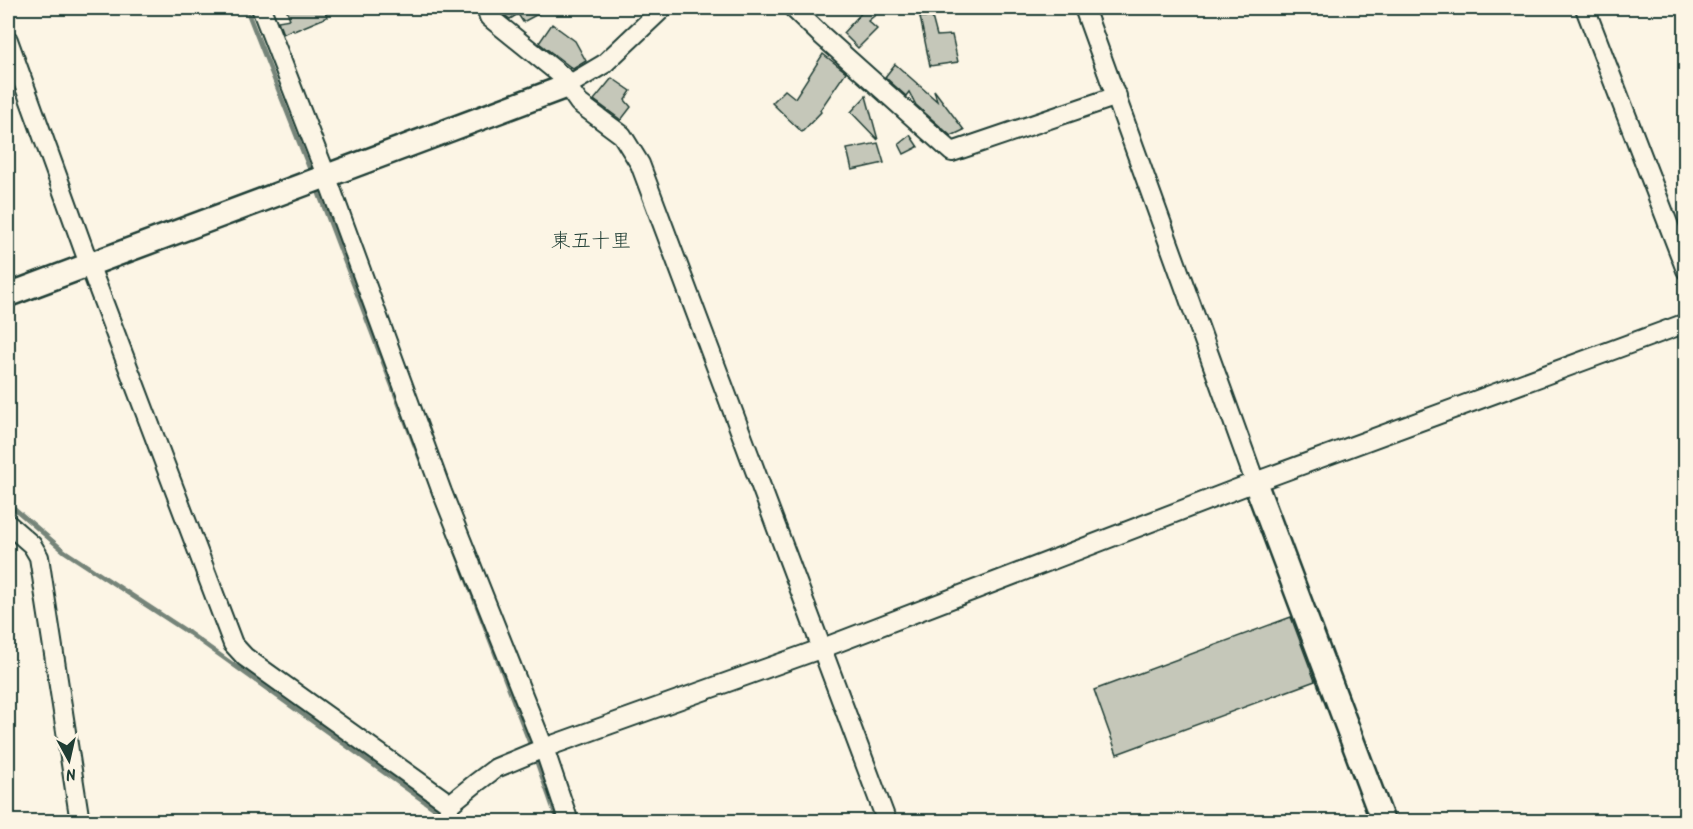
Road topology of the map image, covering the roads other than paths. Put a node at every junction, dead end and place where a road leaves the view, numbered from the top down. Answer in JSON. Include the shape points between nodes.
{"nodes":[{"id":1,"x":261,"y":8,"type":"edge"},
{"id":2,"x":486,"y":8,"type":"edge"},
{"id":3,"x":663,"y":8,"type":"edge"},
{"id":4,"x":793,"y":8,"type":"edge"},
{"id":5,"x":1084,"y":8,"type":"edge"},
{"id":6,"x":1585,"y":8,"type":"edge"},
{"id":7,"x":8,"y":40,"type":"edge"},
{"id":8,"x":569,"y":85,"type":"junction"},
{"id":9,"x":1117,"y":96,"type":"junction"},
{"id":10,"x":326,"y":175,"type":"junction"},
{"id":11,"x":89,"y":264,"type":"junction"},
{"id":12,"x":1686,"y":270,"type":"edge"},
{"id":13,"x":8,"y":295,"type":"edge"},
{"id":14,"x":1686,"y":323,"type":"edge"},
{"id":15,"x":1255,"y":482,"type":"junction"},
{"id":16,"x":8,"y":524,"type":"edge"},
{"id":17,"x":823,"y":648,"type":"junction"},
{"id":18,"x":544,"y":748,"type":"junction"},
{"id":19,"x":448,"y":813,"type":"edge"},
{"id":20,"x":80,"y":822,"type":"edge"},
{"id":21,"x":569,"y":822,"type":"edge"},
{"id":22,"x":887,"y":822,"type":"edge"},
{"id":23,"x":1383,"y":822,"type":"edge"}],
"edges":[{"from":1,"to":10,"type":"street"},
{"from":2,"to":8,"type":"street","via":[[489,17]]},
{"from":3,"to":8,"type":"street","via":[[604,64]]},
{"from":4,"to":9,"type":"street","via":[[952,152]]},
{"from":5,"to":9,"type":"street"},
{"from":6,"to":12,"type":"street"},
{"from":7,"to":11,"type":"street"},
{"from":8,"to":10,"type":"street"},
{"from":8,"to":17,"type":"street","via":[[579,103],[622,135],[640,164]]},
{"from":9,"to":15,"type":"street"},
{"from":10,"to":11,"type":"street"},
{"from":10,"to":18,"type":"street","via":[[442,492]]},
{"from":11,"to":13,"type":"street"},
{"from":11,"to":19,"type":"street","via":[[233,644]]},
{"from":14,"to":15,"type":"street"},
{"from":15,"to":17,"type":"street"},
{"from":15,"to":23,"type":"street"},
{"from":16,"to":20,"type":"street","via":[[32,545],[39,557]]},
{"from":17,"to":18,"type":"street"},
{"from":17,"to":22,"type":"street"},
{"from":18,"to":19,"type":"street","via":[[496,768]]},
{"from":18,"to":21,"type":"street"}]}
